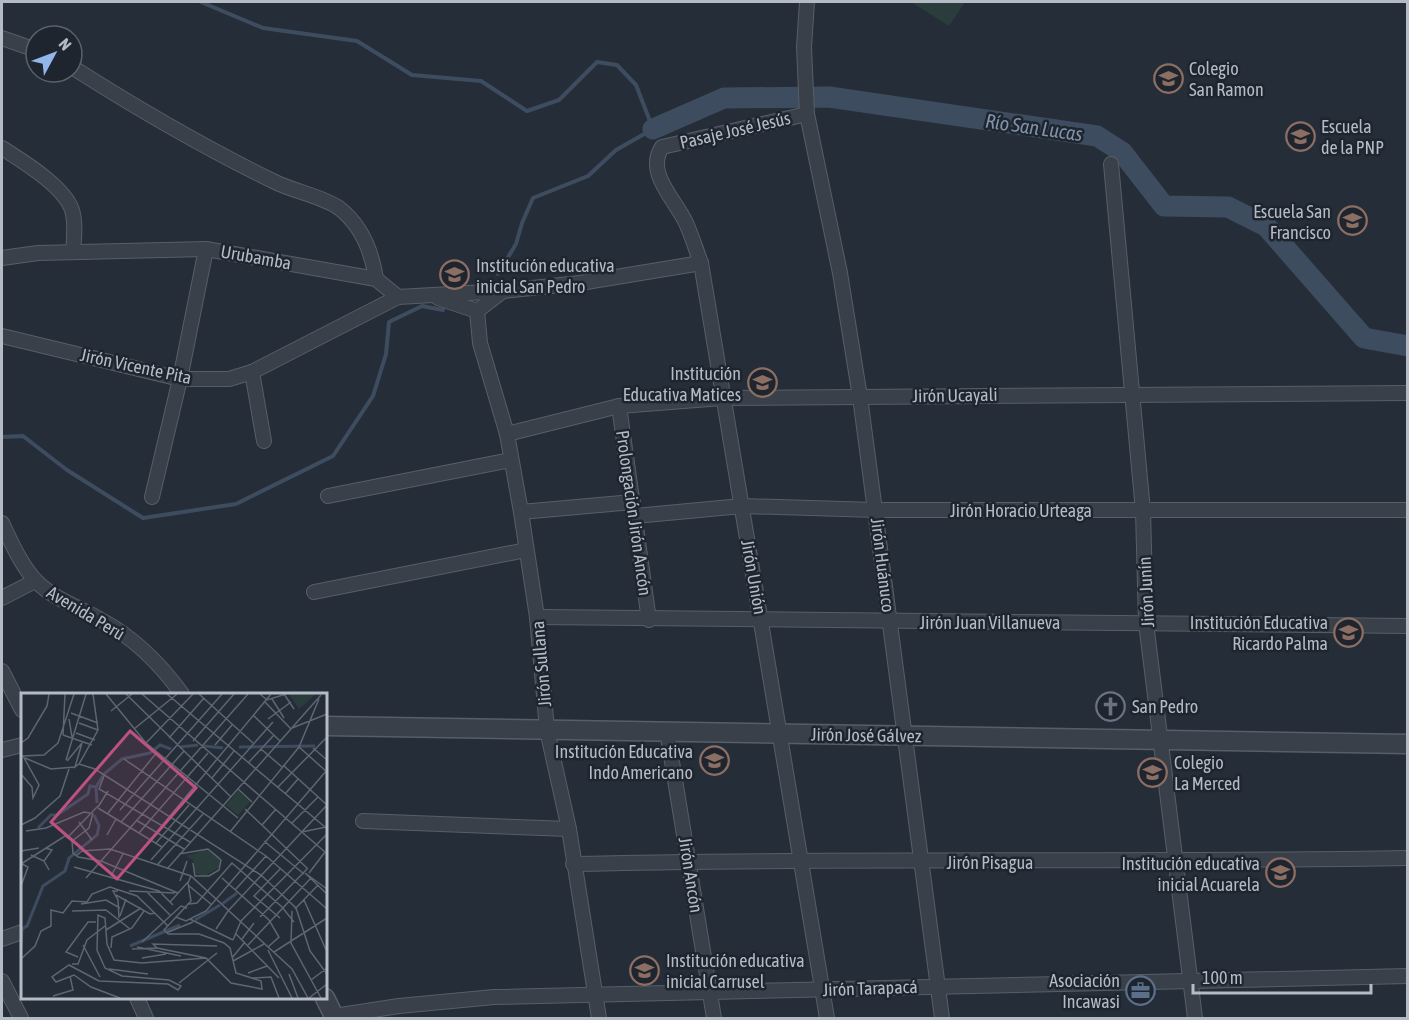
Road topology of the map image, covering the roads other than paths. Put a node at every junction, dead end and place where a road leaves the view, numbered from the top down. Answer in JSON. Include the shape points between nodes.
{"nodes":[{"id":1,"x":807,"y":2,"type":"edge"},
{"id":2,"x":2,"y":38,"type":"edge"},
{"id":3,"x":24,"y":46,"type":"edge"},
{"id":4,"x":84,"y":75,"type":"edge"},
{"id":5,"x":807,"y":110,"type":"junction"},
{"id":6,"x":662,"y":147,"type":"joint"},
{"id":7,"x":2,"y":148,"type":"edge"},
{"id":8,"x":1111,"y":164,"type":"dead end"},
{"id":9,"x":206,"y":249,"type":"junction"},
{"id":10,"x":73,"y":252,"type":"junction"},
{"id":11,"x":2,"y":258,"type":"edge"},
{"id":12,"x":701,"y":263,"type":"junction"},
{"id":13,"x":376,"y":279,"type":"junction"},
{"id":14,"x":503,"y":291,"type":"junction"},
{"id":15,"x":431,"y":296,"type":"junction"},
{"id":16,"x":398,"y":297,"type":"junction"},
{"id":17,"x":477,"y":311,"type":"junction"},
{"id":18,"x":2,"y":336,"type":"edge"},
{"id":19,"x":252,"y":372,"type":"junction"},
{"id":20,"x":180,"y":379,"type":"junction"},
{"id":21,"x":1132,"y":393,"type":"junction"},
{"id":22,"x":1407,"y":393,"type":"edge"},
{"id":23,"x":860,"y":397,"type":"junction"},
{"id":24,"x":722,"y":398,"type":"junction"},
{"id":25,"x":619,"y":406,"type":"junction"},
{"id":26,"x":507,"y":434,"type":"junction"},
{"id":27,"x":264,"y":441,"type":"dead end"},
{"id":28,"x":510,"y":460,"type":"junction"},
{"id":29,"x":328,"y":496,"type":"dead end"},
{"id":30,"x":152,"y":497,"type":"dead end"},
{"id":31,"x":742,"y":506,"type":"junction"},
{"id":32,"x":634,"y":509,"type":"junction"},
{"id":33,"x":876,"y":510,"type":"junction"},
{"id":34,"x":1407,"y":510,"type":"edge"},
{"id":35,"x":1143,"y":511,"type":"junction"},
{"id":36,"x":520,"y":512,"type":"junction"},
{"id":37,"x":2,"y":523,"type":"edge"},
{"id":38,"x":526,"y":550,"type":"junction"},
{"id":39,"x":35,"y":581,"type":"junction"},
{"id":40,"x":314,"y":592,"type":"dead end"},
{"id":41,"x":2,"y":598,"type":"edge"},
{"id":42,"x":537,"y":617,"type":"junction"},
{"id":43,"x":761,"y":619,"type":"junction"},
{"id":44,"x":649,"y":620,"type":"junction"},
{"id":45,"x":891,"y":621,"type":"junction"},
{"id":46,"x":1146,"y":623,"type":"junction"},
{"id":47,"x":1407,"y":626,"type":"edge"},
{"id":48,"x":2,"y":671,"type":"edge"},
{"id":49,"x":181,"y":693,"type":"edge"},
{"id":50,"x":21,"y":708,"type":"edge"},
{"id":51,"x":327,"y":726,"type":"edge"},
{"id":52,"x":547,"y":730,"type":"junction"},
{"id":53,"x":667,"y":731,"type":"junction"},
{"id":54,"x":781,"y":734,"type":"junction"},
{"id":55,"x":906,"y":736,"type":"junction"},
{"id":56,"x":1159,"y":740,"type":"junction"},
{"id":57,"x":1407,"y":744,"type":"edge"},
{"id":58,"x":21,"y":745,"type":"edge"},
{"id":59,"x":2,"y":750,"type":"edge"},
{"id":60,"x":363,"y":821,"type":"dead end"},
{"id":61,"x":570,"y":829,"type":"junction"},
{"id":62,"x":1407,"y":858,"type":"edge"},
{"id":63,"x":690,"y":861,"type":"junction"},
{"id":64,"x":800,"y":861,"type":"junction"},
{"id":65,"x":922,"y":862,"type":"junction"},
{"id":66,"x":1177,"y":862,"type":"junction"},
{"id":67,"x":573,"y":864,"type":"junction"},
{"id":68,"x":21,"y":932,"type":"edge"},
{"id":69,"x":2,"y":939,"type":"edge"},
{"id":70,"x":1407,"y":976,"type":"edge"},
{"id":71,"x":2,"y":981,"type":"edge"},
{"id":72,"x":1190,"y":983,"type":"junction"},
{"id":73,"x":938,"y":986,"type":"junction"},
{"id":74,"x":821,"y":990,"type":"junction"},
{"id":75,"x":709,"y":992,"type":"junction"},
{"id":76,"x":594,"y":994,"type":"junction"},
{"id":77,"x":137,"y":999,"type":"edge"},
{"id":78,"x":325,"y":999,"type":"edge"},
{"id":79,"x":334,"y":1017,"type":"edge"},
{"id":80,"x":21,"y":1018,"type":"edge"},
{"id":81,"x":146,"y":1018,"type":"edge"},
{"id":82,"x":599,"y":1018,"type":"edge"},
{"id":83,"x":714,"y":1018,"type":"edge"},
{"id":84,"x":827,"y":1018,"type":"edge"},
{"id":85,"x":942,"y":1018,"type":"edge"},
{"id":86,"x":1195,"y":1018,"type":"edge"}],
"edges":[{"from":1,"to":5,"type":"street","name":"Jirón Huánuco"},
{"from":2,"to":3,"type":"street"},
{"from":4,"to":13,"type":"street","via":[[151,118],[277,183],[338,207],[366,243]]},
{"from":5,"to":6,"type":"street","name":"Pasaje José Jesús"},
{"from":5,"to":23,"type":"street","name":"Jirón Huánuco"},
{"from":6,"to":12,"type":"street","name":"Jirón Unión","via":[[656,156],[659,177],[686,222]]},
{"from":7,"to":10,"type":"street","via":[[33,167],[72,208]]},
{"from":8,"to":21,"type":"street","name":"Jirón Junín"},
{"from":9,"to":10,"type":"street","name":"Urubamba"},
{"from":9,"to":13,"type":"street","name":"Urubamba"},
{"from":9,"to":20,"type":"street"},
{"from":10,"to":11,"type":"street","name":"Urubamba"},
{"from":12,"to":14,"type":"street"},
{"from":12,"to":24,"type":"street","name":"Jirón Unión"},
{"from":13,"to":16,"type":"street","name":"Urubamba"},
{"from":14,"to":15,"type":"street"},
{"from":14,"to":17,"type":"street"},
{"from":15,"to":16,"type":"street"},
{"from":15,"to":17,"type":"street"},
{"from":16,"to":19,"type":"street","name":"Jirón Vicente Pita"},
{"from":17,"to":26,"type":"street","name":"Jirón Sullana","via":[[480,343]]},
{"from":18,"to":20,"type":"street","name":"Jirón Vicente Pita"},
{"from":19,"to":20,"type":"street","name":"Jirón Vicente Pita","via":[[229,379]]},
{"from":19,"to":27,"type":"street"},
{"from":20,"to":30,"type":"street"},
{"from":21,"to":22,"type":"street","name":"Jirón Ucayali"},
{"from":21,"to":23,"type":"street","name":"Jirón Ucayali"},
{"from":21,"to":35,"type":"street","name":"Jirón Junín"},
{"from":23,"to":24,"type":"street","name":"Jirón Ucayali"},
{"from":23,"to":33,"type":"street","name":"Jirón Huánuco"},
{"from":24,"to":25,"type":"street","name":"Jirón Ucayali"},
{"from":24,"to":31,"type":"street","name":"Jirón Unión"},
{"from":25,"to":26,"type":"street","name":"Jirón Ucayali"},
{"from":25,"to":32,"type":"street","name":"Prolongación Jirón Ancón"},
{"from":26,"to":28,"type":"street","name":"Jirón Sullana"},
{"from":28,"to":29,"type":"street"},
{"from":28,"to":36,"type":"street","name":"Jirón Sullana"},
{"from":31,"to":32,"type":"street","name":"Jirón Horacio Urteaga"},
{"from":31,"to":33,"type":"street","name":"Jirón Horacio Urteaga"},
{"from":31,"to":43,"type":"street","name":"Jirón Unión"},
{"from":32,"to":36,"type":"street","name":"Jirón Horacio Urteaga"},
{"from":32,"to":44,"type":"street","name":"Prolongación Jirón Ancón"},
{"from":33,"to":35,"type":"street","name":"Jirón Horacio Urteaga"},
{"from":33,"to":45,"type":"street","name":"Jirón Huánuco"},
{"from":34,"to":35,"type":"street","name":"Jirón Horacio Urteaga"},
{"from":35,"to":46,"type":"street","name":"Jirón Junín"},
{"from":36,"to":38,"type":"street","name":"Jirón Sullana"},
{"from":37,"to":39,"type":"street","name":"Avenida Perú"},
{"from":38,"to":40,"type":"street"},
{"from":38,"to":42,"type":"street","name":"Jirón Sullana"},
{"from":39,"to":41,"type":"street"},
{"from":39,"to":49,"type":"street","name":"Avenida Perú","via":[[129,638]]},
{"from":42,"to":44,"type":"street","name":"Jirón Juan Villanueva"},
{"from":42,"to":52,"type":"street","name":"Jirón Sullana"},
{"from":43,"to":44,"type":"street","name":"Jirón Juan Villanueva"},
{"from":43,"to":45,"type":"street","name":"Jirón Juan Villanueva"},
{"from":43,"to":54,"type":"street","name":"Jirón Unión"},
{"from":45,"to":46,"type":"street","name":"Jirón Juan Villanueva"},
{"from":45,"to":55,"type":"street","name":"Jirón Huánuco"},
{"from":46,"to":47,"type":"street","name":"Jirón Juan Villanueva"},
{"from":46,"to":56,"type":"street","name":"Jirón Junín"},
{"from":48,"to":50,"type":"street"},
{"from":51,"to":52,"type":"street","name":"Jirón José Gálvez"},
{"from":52,"to":53,"type":"street","name":"Jirón José Gálvez"},
{"from":52,"to":61,"type":"street","name":"Jirón Sullana"},
{"from":53,"to":54,"type":"street","name":"Jirón José Gálvez"},
{"from":53,"to":63,"type":"street","name":"Jirón Ancón"},
{"from":54,"to":55,"type":"street","name":"Jirón José Gálvez"},
{"from":54,"to":64,"type":"street","name":"Jirón Unión"},
{"from":55,"to":56,"type":"street","name":"Jirón José Gálvez"},
{"from":55,"to":65,"type":"street","name":"Jirón Huánuco"},
{"from":56,"to":57,"type":"street","name":"Jirón José Gálvez"},
{"from":56,"to":66,"type":"street","name":"Jirón Junín"},
{"from":58,"to":59,"type":"street"},
{"from":60,"to":61,"type":"street"},
{"from":61,"to":67,"type":"street","name":"Jirón Sullana"},
{"from":62,"to":66,"type":"street","name":"Jirón Pisagua"},
{"from":63,"to":64,"type":"street","name":"Jirón Pisagua"},
{"from":63,"to":67,"type":"street","name":"Jirón Pisagua"},
{"from":63,"to":75,"type":"street","name":"Jirón Ancón"},
{"from":64,"to":65,"type":"street","name":"Jirón Pisagua"},
{"from":64,"to":74,"type":"street","name":"Jirón Unión"},
{"from":65,"to":66,"type":"street","name":"Jirón Pisagua"},
{"from":65,"to":73,"type":"street","name":"Jirón Huánuco"},
{"from":66,"to":72,"type":"street","name":"Jirón Junín"},
{"from":67,"to":76,"type":"street","name":"Jirón Sullana"},
{"from":68,"to":69,"type":"street"},
{"from":70,"to":72,"type":"street","name":"Jirón Tarapacá"},
{"from":71,"to":80,"type":"street"},
{"from":72,"to":73,"type":"street","name":"Jirón Tarapacá"},
{"from":72,"to":86,"type":"street","name":"Jirón Junín"},
{"from":73,"to":74,"type":"street","name":"Jirón Tarapacá"},
{"from":73,"to":85,"type":"street","name":"Jirón Huánuco"},
{"from":74,"to":75,"type":"street","name":"Jirón Tarapacá"},
{"from":74,"to":84,"type":"street","name":"Jirón Unión"},
{"from":75,"to":76,"type":"street","name":"Jirón Tarapacá"},
{"from":75,"to":83,"type":"street","name":"Jirón Ancón"},
{"from":76,"to":79,"type":"street","name":"Jirón Tarapacá","via":[[494,997]]},
{"from":76,"to":82,"type":"street","name":"Jirón Sullana"},
{"from":77,"to":81,"type":"street"},
{"from":78,"to":79,"type":"street"}]}
